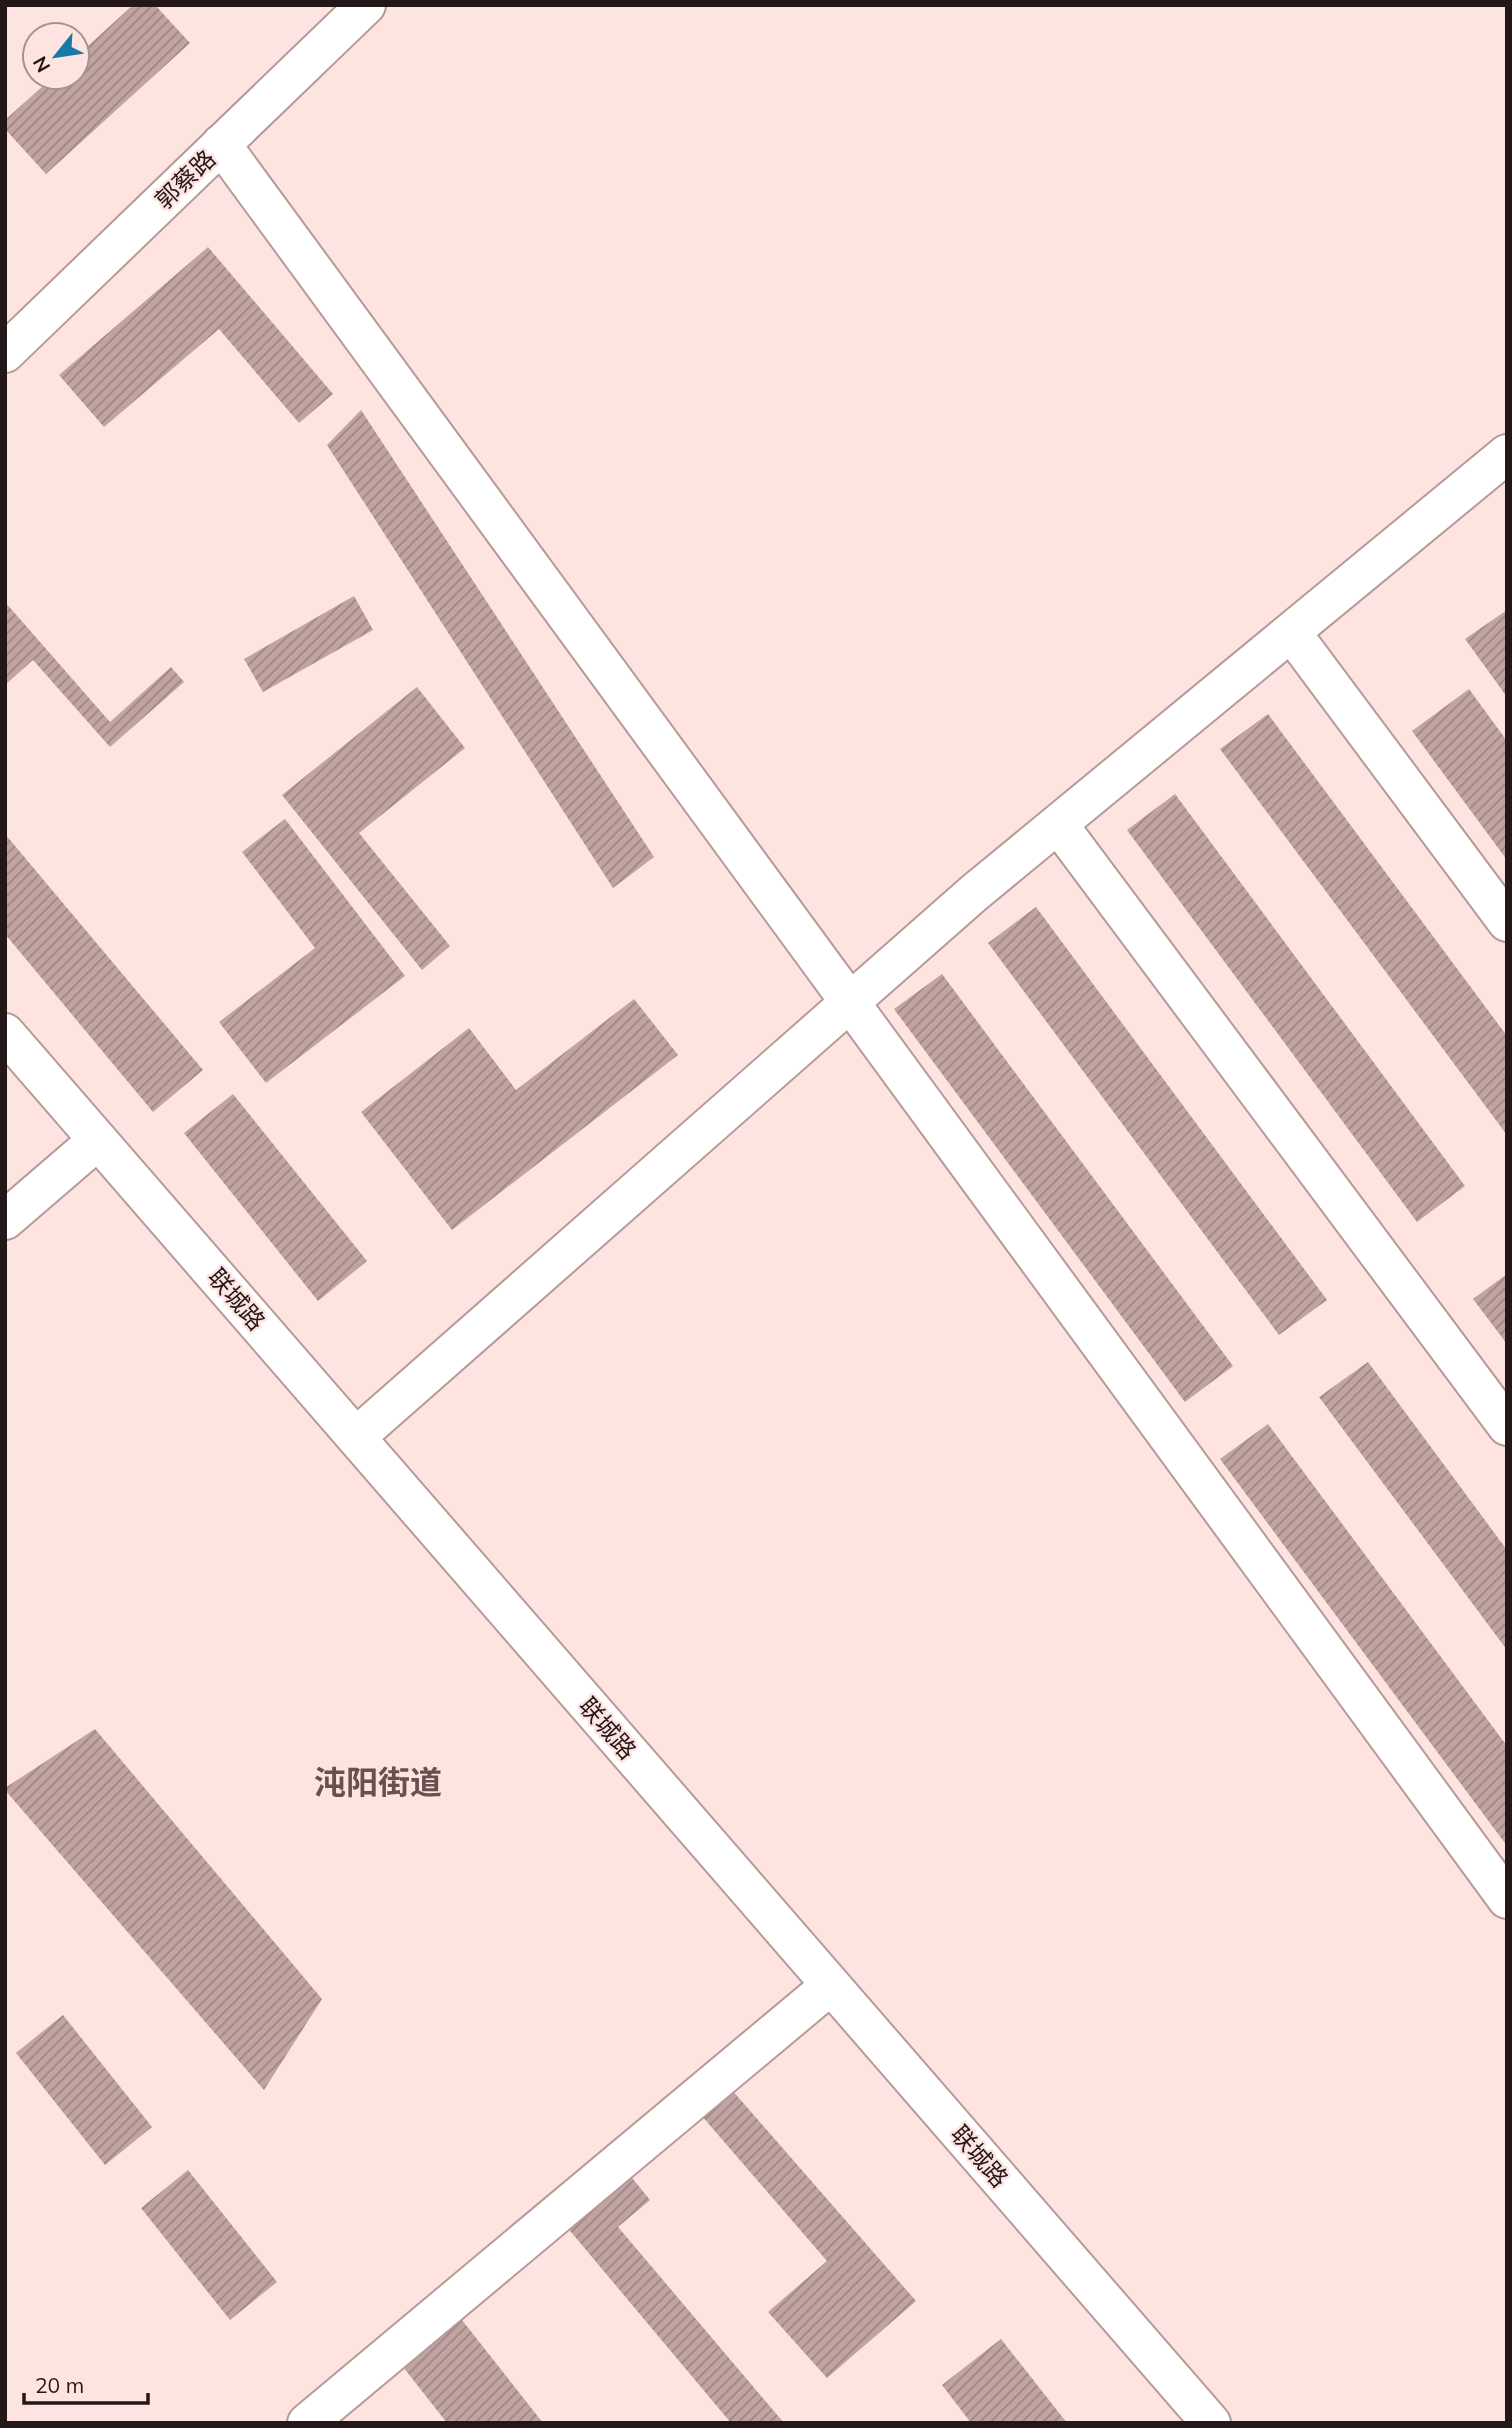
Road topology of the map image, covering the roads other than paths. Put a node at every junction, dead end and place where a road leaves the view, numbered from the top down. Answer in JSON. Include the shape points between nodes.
{"nodes":[{"id":1,"x":366,"y":5,"type":"edge"},
{"id":2,"x":222,"y":144,"type":"junction"},
{"id":3,"x":5,"y":353,"type":"edge"},
{"id":4,"x":1507,"y":454,"type":"edge"},
{"id":5,"x":1291,"y":632,"type":"junction"},
{"id":6,"x":1058,"y":824,"type":"junction"},
{"id":7,"x":1507,"y":922,"type":"edge"},
{"id":8,"x":850,"y":1002,"type":"junction"},
{"id":9,"x":5,"y":1033,"type":"edge"},
{"id":10,"x":98,"y":1140,"type":"junction"},
{"id":11,"x":5,"y":1220,"type":"edge"},
{"id":12,"x":1507,"y":1426,"type":"edge"},
{"id":13,"x":356,"y":1437,"type":"junction"},
{"id":14,"x":1507,"y":1899,"type":"edge"},
{"id":15,"x":831,"y":1985,"type":"junction"},
{"id":16,"x":307,"y":2423,"type":"edge"},
{"id":17,"x":1211,"y":2423,"type":"edge"}],
"edges":[{"from":1,"to":2,"type":"street","name":"郭蔡路"},
{"from":2,"to":3,"type":"street","name":"郭蔡路"},
{"from":2,"to":8,"type":"street"},
{"from":4,"to":5,"type":"street"},
{"from":5,"to":6,"type":"street"},
{"from":5,"to":7,"type":"street"},
{"from":6,"to":8,"type":"street"},
{"from":6,"to":12,"type":"street"},
{"from":8,"to":13,"type":"street"},
{"from":8,"to":14,"type":"street"},
{"from":9,"to":10,"type":"street","name":"联城路"},
{"from":10,"to":11,"type":"street"},
{"from":10,"to":13,"type":"street","name":"联城路"},
{"from":13,"to":15,"type":"street","name":"联城路"},
{"from":15,"to":16,"type":"street"},
{"from":15,"to":17,"type":"street","name":"联城路"}]}
